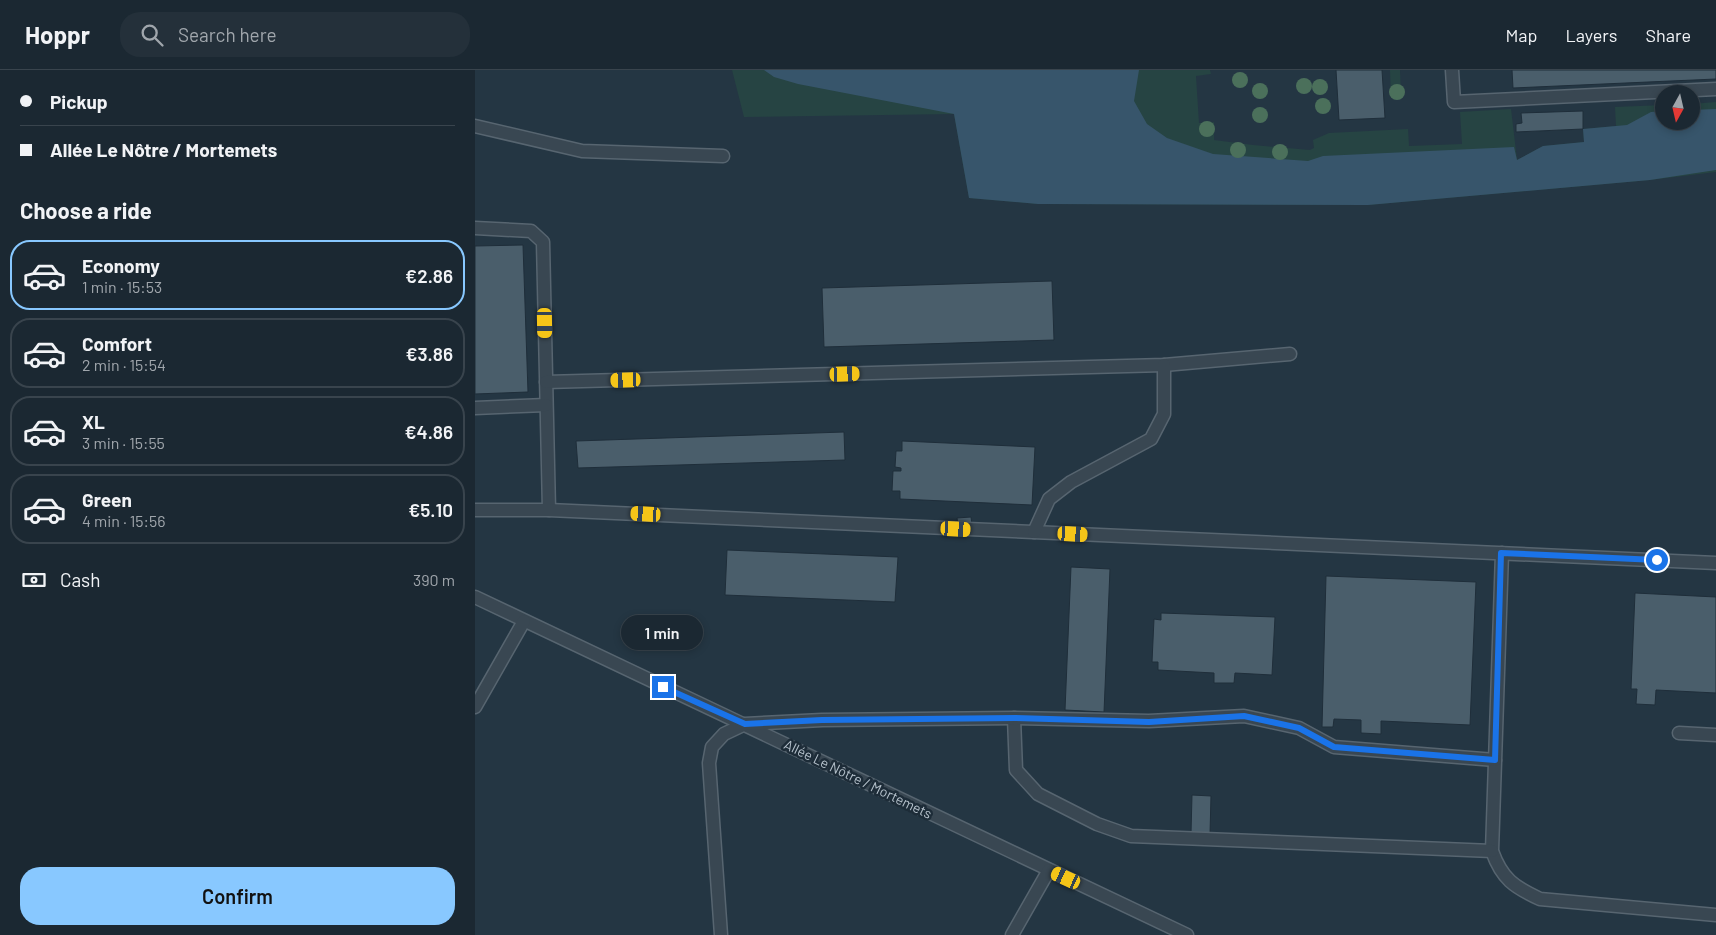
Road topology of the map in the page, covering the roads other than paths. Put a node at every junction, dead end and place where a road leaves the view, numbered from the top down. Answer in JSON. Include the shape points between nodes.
{"nodes":[{"id":1,"x":1452,"y":70,"type":"edge"},
{"id":2,"x":1716,"y":89,"type":"edge"},
{"id":3,"x":475,"y":126,"type":"edge"},
{"id":4,"x":723,"y":156,"type":"dead end"},
{"id":5,"x":475,"y":228,"type":"edge"},
{"id":6,"x":1290,"y":354,"type":"dead end"},
{"id":7,"x":1164,"y":365,"type":"junction"},
{"id":8,"x":546,"y":382,"type":"junction"},
{"id":9,"x":547,"y":405,"type":"junction"},
{"id":10,"x":475,"y":408,"type":"edge"},
{"id":11,"x":475,"y":510,"type":"edge"},
{"id":12,"x":549,"y":510,"type":"junction"},
{"id":13,"x":1034,"y":532,"type":"junction"},
{"id":14,"x":1501,"y":553,"type":"junction"},
{"id":15,"x":1716,"y":562,"type":"edge"},
{"id":16,"x":475,"y":598,"type":"edge"},
{"id":17,"x":524,"y":621,"type":"junction"},
{"id":18,"x":475,"y":706,"type":"edge"},
{"id":19,"x":1014,"y":718,"type":"junction"},
{"id":20,"x":745,"y":724,"type":"junction"},
{"id":21,"x":1679,"y":734,"type":"dead end"},
{"id":22,"x":1716,"y":735,"type":"edge"},
{"id":23,"x":1495,"y":760,"type":"junction"},
{"id":24,"x":1492,"y":851,"type":"junction"},
{"id":25,"x":1049,"y":870,"type":"junction"},
{"id":26,"x":1716,"y":915,"type":"edge"},
{"id":27,"x":721,"y":935,"type":"edge"},
{"id":28,"x":1013,"y":935,"type":"edge"},
{"id":29,"x":1187,"y":935,"type":"edge"}],
"edges":[{"from":1,"to":2,"type":"lane","via":[[1454,102]]},
{"from":3,"to":4,"type":"lane","via":[[582,151]]},
{"from":5,"to":8,"type":"lane","via":[[531,231],[543,242]]},
{"from":6,"to":7,"type":"lane"},
{"from":7,"to":8,"type":"lane"},
{"from":7,"to":13,"type":"lane","via":[[1164,414],[1151,440],[1071,482],[1049,499]]},
{"from":8,"to":9,"type":"lane"},
{"from":9,"to":10,"type":"lane"},
{"from":9,"to":12,"type":"lane"},
{"from":11,"to":12,"type":"lane"},
{"from":12,"to":13,"type":"lane"},
{"from":13,"to":14,"type":"lane"},
{"from":14,"to":15,"type":"lane"},
{"from":14,"to":23,"type":"lane"},
{"from":16,"to":17,"type":"lane","name":"Allée Le Nôtre / Mortemets"},
{"from":17,"to":18,"type":"lane"},
{"from":17,"to":20,"type":"lane","name":"Allée Le Nôtre / Mortemets"},
{"from":19,"to":20,"type":"lane"},
{"from":19,"to":23,"type":"lane","via":[[1149,722],[1244,716],[1299,728],[1334,747]]},
{"from":19,"to":24,"type":"lane","via":[[1016,770],[1039,794],[1097,824],[1131,836]]},
{"from":20,"to":25,"type":"lane","name":"Allée Le Nôtre / Mortemets"},
{"from":20,"to":27,"type":"lane","via":[[724,734],[712,747],[709,763]]},
{"from":21,"to":22,"type":"lane"},
{"from":23,"to":24,"type":"lane"},
{"from":24,"to":26,"type":"lane","via":[[1498,868],[1516,888],[1541,899]]},
{"from":25,"to":28,"type":"lane"},
{"from":25,"to":29,"type":"lane","name":"Allée Le Nôtre / Mortemets"}]}
